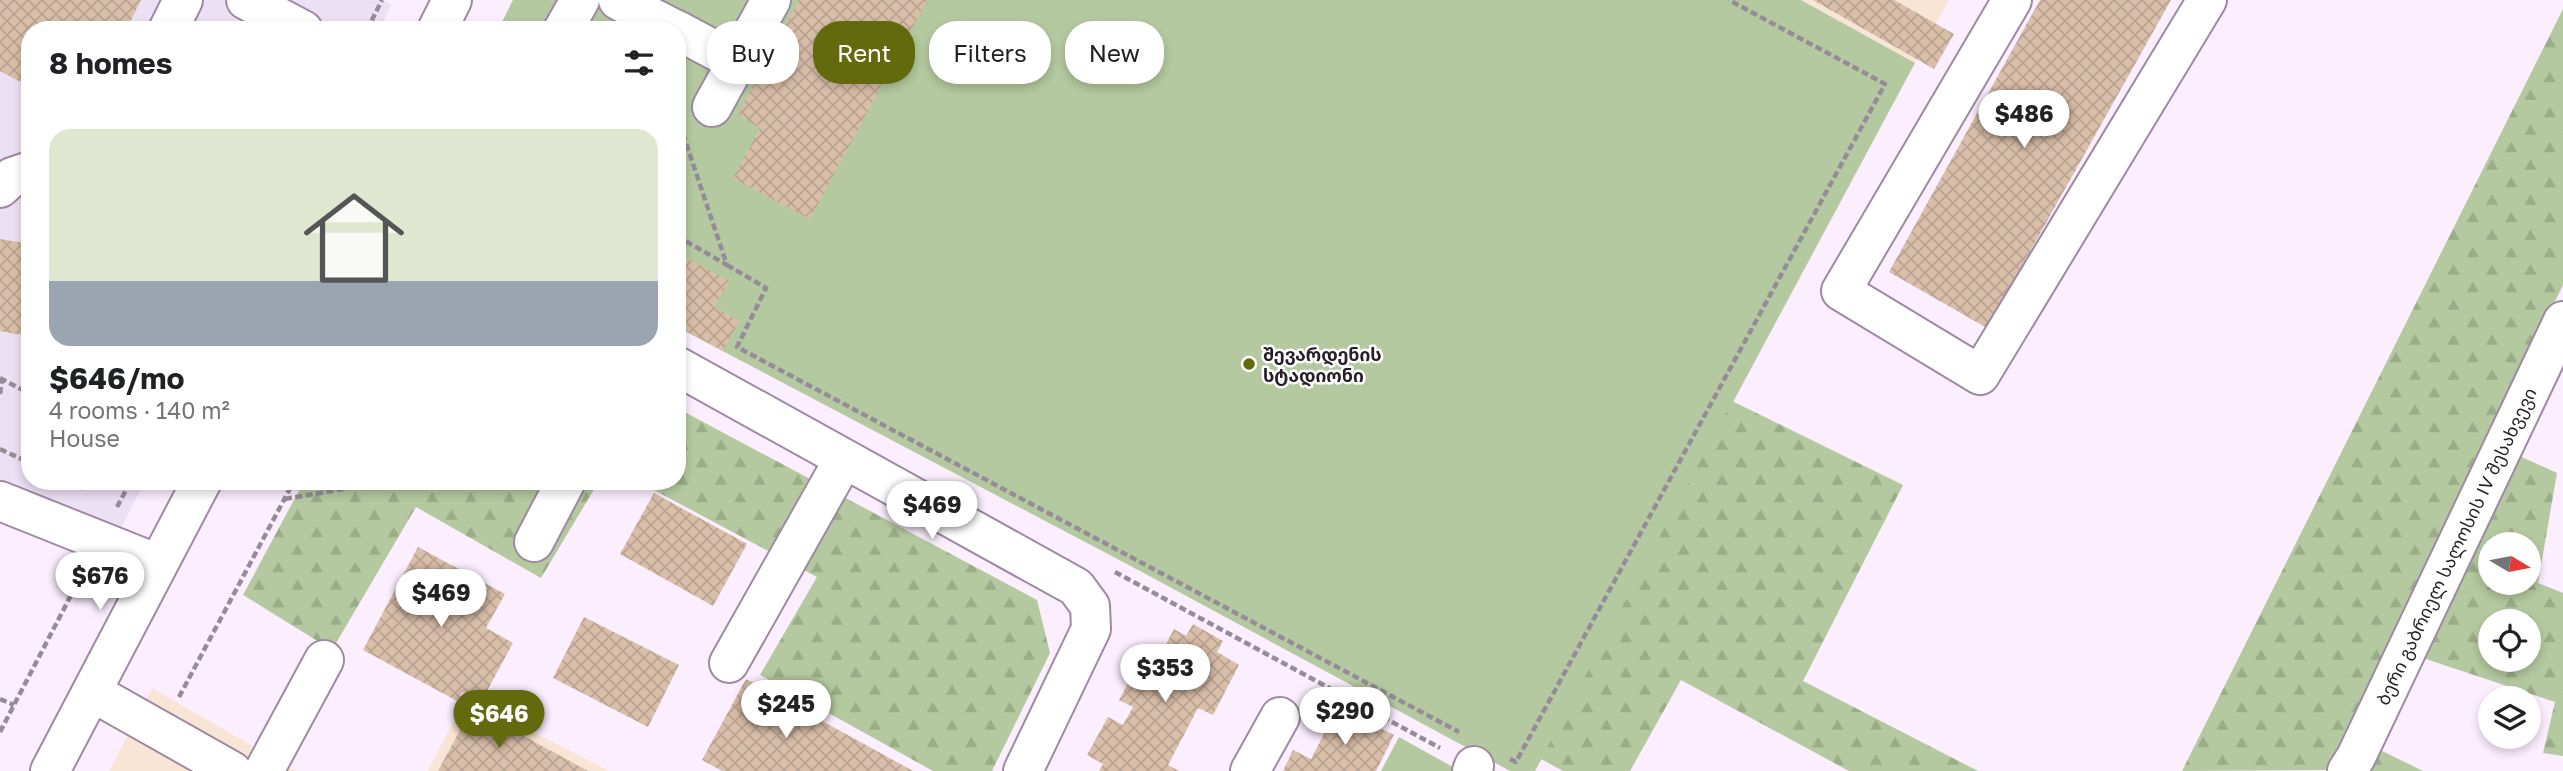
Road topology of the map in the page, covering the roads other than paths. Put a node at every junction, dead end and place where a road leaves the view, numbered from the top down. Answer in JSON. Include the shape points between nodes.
{"nodes":[{"id":1,"x":183,"y":0,"type":"edge"},
{"id":2,"x":452,"y":0,"type":"edge"},
{"id":3,"x":580,"y":0,"type":"edge"},
{"id":4,"x":618,"y":0,"type":"edge"},
{"id":5,"x":771,"y":0,"type":"edge"},
{"id":6,"x":2012,"y":0,"type":"edge"},
{"id":7,"x":2207,"y":0,"type":"edge"},
{"id":8,"x":172,"y":21,"type":"edge"},
{"id":9,"x":442,"y":21,"type":"edge"},
{"id":10,"x":569,"y":21,"type":"edge"},
{"id":11,"x":659,"y":21,"type":"edge"},
{"id":12,"x":759,"y":21,"type":"edge"},
{"id":13,"x":686,"y":35,"type":"edge"},
{"id":14,"x":707,"y":46,"type":"edge"},
{"id":15,"x":721,"y":84,"type":"edge"},
{"id":16,"x":697,"y":118,"type":"road end"},
{"id":17,"x":21,"y":174,"type":"edge"},
{"id":18,"x":0,"y":188,"type":"edge"},
{"id":19,"x":2563,"y":321,"type":"edge"},
{"id":20,"x":686,"y":371,"type":"edge"},
{"id":21,"x":844,"y":458,"type":"junction"},
{"id":22,"x":197,"y":490,"type":"edge"},
{"id":23,"x":561,"y":490,"type":"edge"},
{"id":24,"x":0,"y":502,"type":"edge"},
{"id":25,"x":534,"y":542,"type":"dead end"},
{"id":26,"x":158,"y":564,"type":"junction"},
{"id":27,"x":324,"y":660,"type":"dead end"},
{"id":28,"x":729,"y":663,"type":"dead end"},
{"id":29,"x":92,"y":692,"type":"junction"},
{"id":30,"x":1280,"y":717,"type":"dead end"},
{"id":31,"x":209,"y":765,"type":"edge"},
{"id":32,"x":50,"y":771,"type":"edge"},
{"id":33,"x":264,"y":771,"type":"edge"},
{"id":34,"x":1023,"y":771,"type":"edge"},
{"id":35,"x":1250,"y":771,"type":"edge"},
{"id":36,"x":2347,"y":771,"type":"edge"}],
"edges":[{"from":1,"to":8,"type":"street"},
{"from":2,"to":9,"type":"street"},
{"from":3,"to":10,"type":"street"},
{"from":4,"to":11,"type":"street"},
{"from":5,"to":12,"type":"street"},
{"from":6,"to":7,"type":"street","via":[[1841,291],[1980,375]]},
{"from":13,"to":14,"type":"street"},
{"from":15,"to":16,"type":"street"},
{"from":17,"to":18,"type":"street"},
{"from":19,"to":36,"type":"street","name":"ბერი გაბრიელ სალოსის IV შესახვევი"},
{"from":20,"to":21,"type":"street"},
{"from":21,"to":28,"type":"street"},
{"from":21,"to":34,"type":"street","via":[[1076,587],[1090,606],[1091,629]]},
{"from":22,"to":26,"type":"street"},
{"from":23,"to":25,"type":"street"},
{"from":24,"to":26,"type":"street"},
{"from":26,"to":29,"type":"street"},
{"from":27,"to":33,"type":"street"},
{"from":29,"to":31,"type":"street"},
{"from":29,"to":32,"type":"street"},
{"from":30,"to":35,"type":"street"}]}
